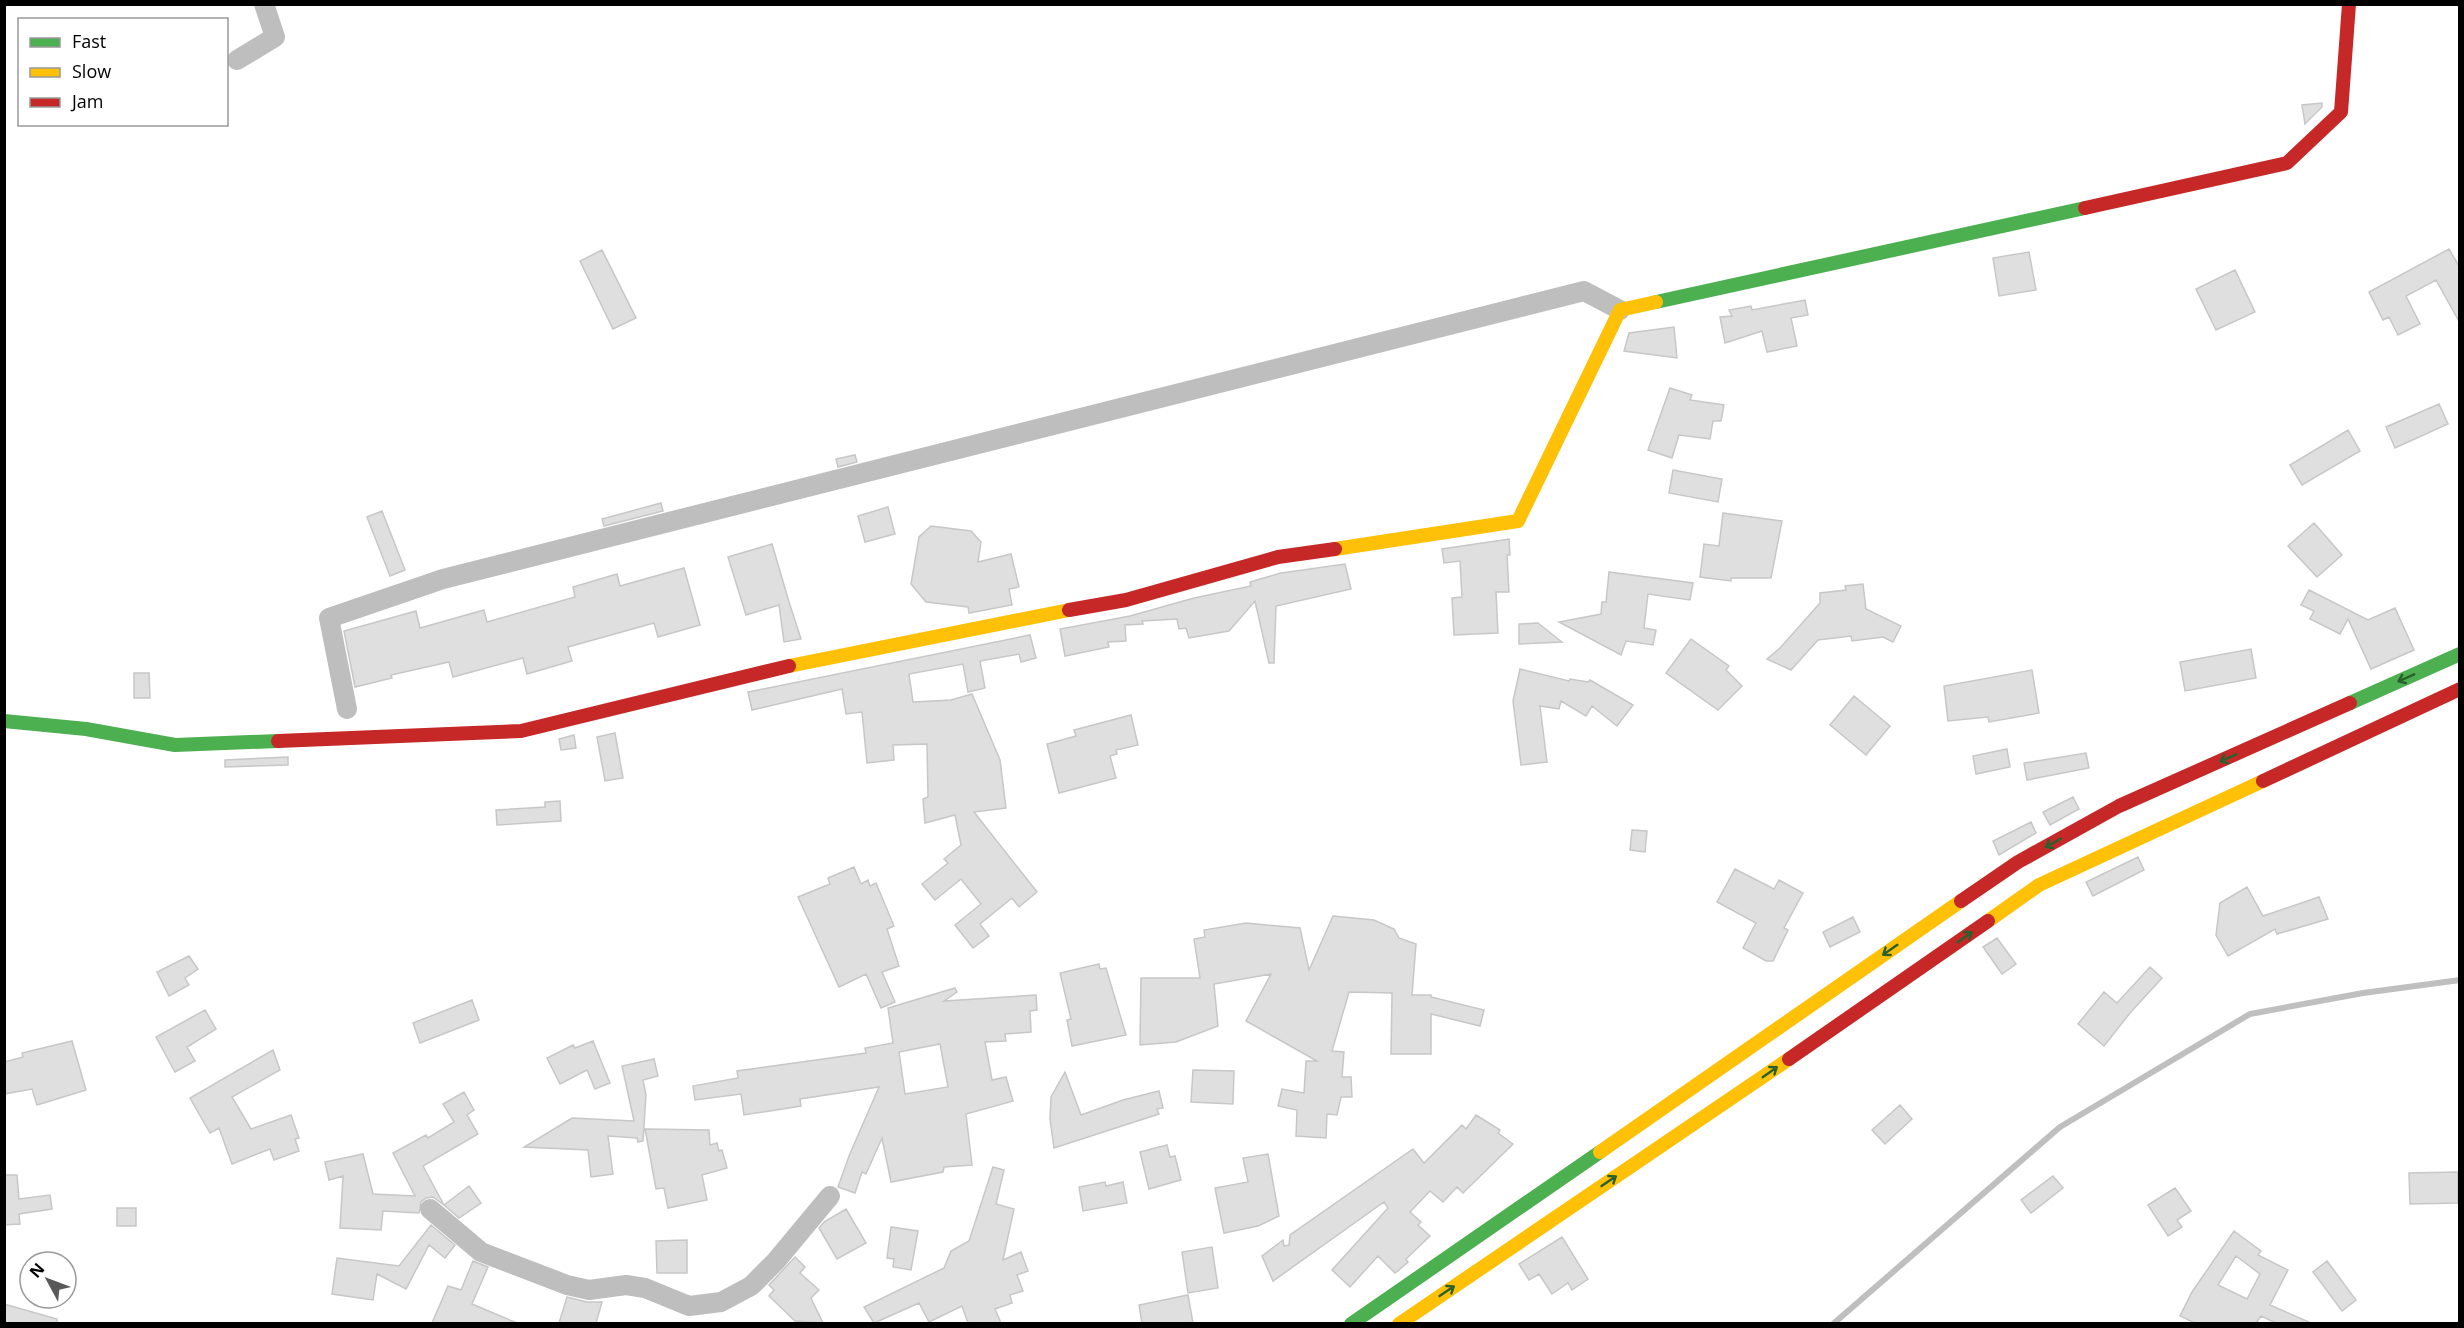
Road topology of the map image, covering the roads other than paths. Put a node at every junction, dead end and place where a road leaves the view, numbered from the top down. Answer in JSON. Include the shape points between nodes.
{"nodes":[{"id":1,"x":264,"y":4,"type":"edge"},
{"id":2,"x":2349,"y":4,"type":"edge"},
{"id":3,"x":237,"y":60,"type":"dead end"},
{"id":4,"x":1620,"y":310,"type":"junction"},
{"id":5,"x":2460,"y":654,"type":"edge"},
{"id":6,"x":2460,"y":689,"type":"edge"},
{"id":7,"x":347,"y":709,"type":"dead end"},
{"id":8,"x":4,"y":721,"type":"edge"},
{"id":9,"x":830,"y":1196,"type":"dead end"},
{"id":10,"x":430,"y":1209,"type":"dead end"},
{"id":11,"x":689,"y":1315,"type":"edge"},
{"id":12,"x":1352,"y":1323,"type":"edge"},
{"id":13,"x":1399,"y":1323,"type":"edge"}],
"edges":[{"from":1,"to":3,"type":"street","via":[[275,37]]},
{"from":2,"to":4,"type":"street","via":[[2341,112],[2287,163]]},
{"from":4,"to":7,"type":"street","via":[[1584,291],[443,579],[329,618]]},
{"from":4,"to":8,"type":"street","via":[[1518,521],[1278,557],[1126,600],[758,672],[521,731],[175,745],[86,729]]},
{"from":5,"to":12,"type":"street","one_way":true,"via":[[2119,806],[2019,862]]},
{"from":13,"to":6,"type":"street","one_way":true,"via":[[2039,885]]},
{"from":9,"to":11,"type":"street","via":[[751,1286]]},
{"from":10,"to":11,"type":"street","via":[[481,1252],[589,1290],[645,1288]]}]}
